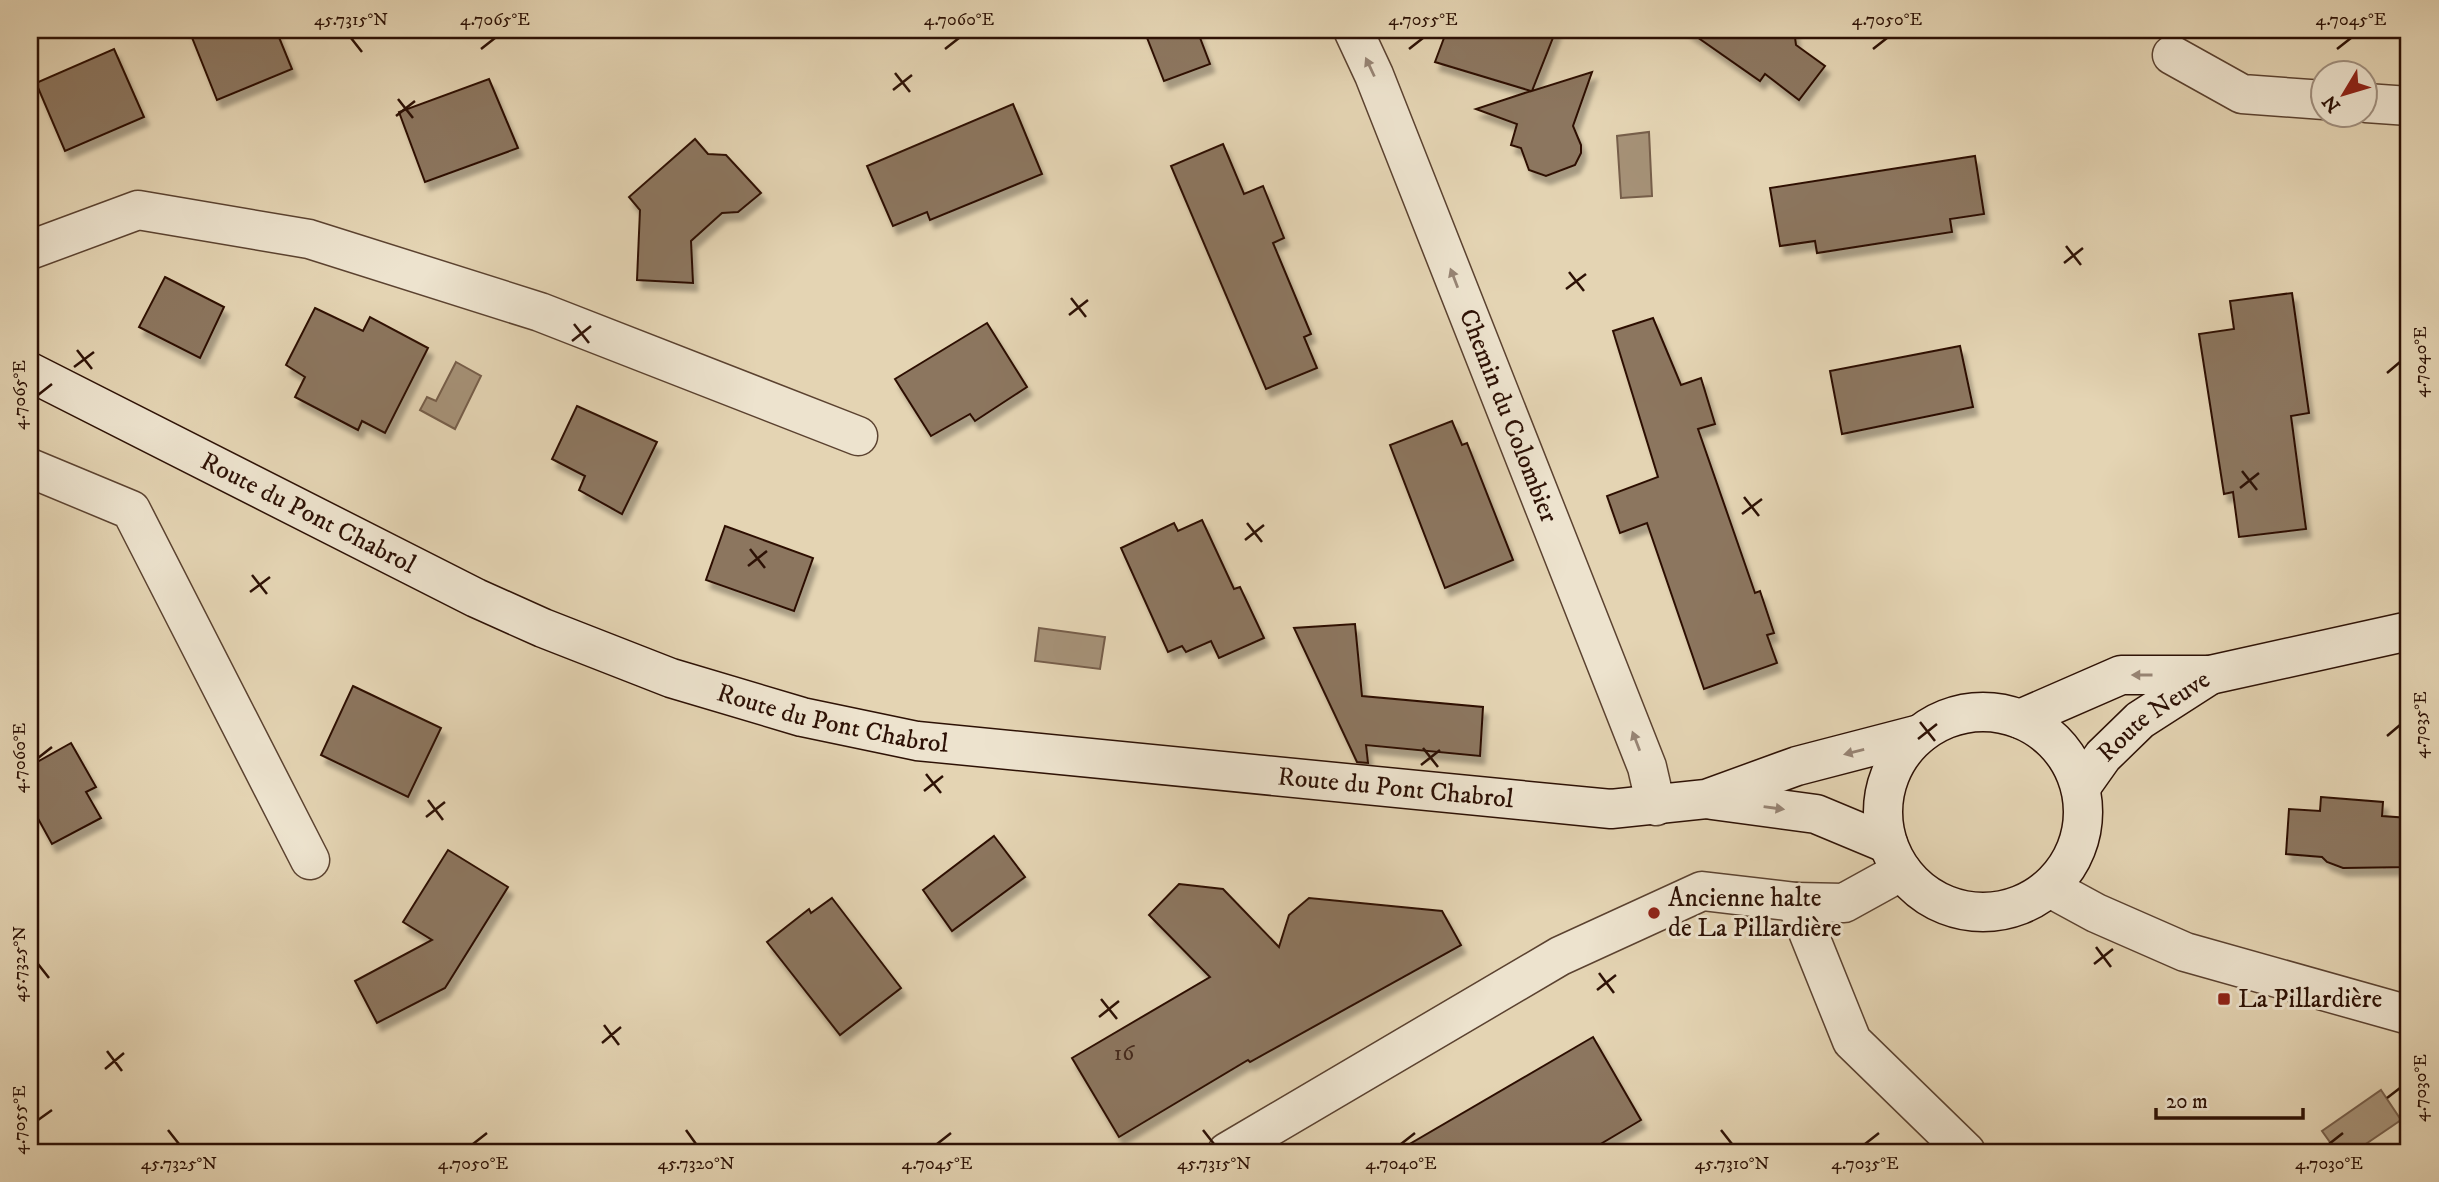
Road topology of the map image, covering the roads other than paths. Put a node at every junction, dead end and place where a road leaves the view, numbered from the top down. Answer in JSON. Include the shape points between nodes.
{"nodes":[{"id":1,"x":1353,"y":30,"type":"edge"},
{"id":2,"x":2172,"y":55,"type":"dead end"},
{"id":3,"x":2310,"y":99,"type":"edge"},
{"id":4,"x":2380,"y":104,"type":"edge"},
{"id":5,"x":2409,"y":106,"type":"edge"},
{"id":6,"x":30,"y":250,"type":"edge"},
{"id":7,"x":30,"y":372,"type":"edge"},
{"id":8,"x":858,"y":436,"type":"dead end"},
{"id":9,"x":30,"y":468,"type":"edge"},
{"id":10,"x":2409,"y":631,"type":"edge"},
{"id":11,"x":2210,"y":675,"type":"junction"},
{"id":12,"x":2020,"y":719,"type":"junction"},
{"id":13,"x":1920,"y":734,"type":"junction"},
{"id":14,"x":2081,"y":787,"type":"junction"},
{"id":15,"x":1706,"y":799,"type":"junction"},
{"id":16,"x":1656,"y":806,"type":"junction"},
{"id":17,"x":1895,"y":857,"type":"junction"},
{"id":18,"x":310,"y":860,"type":"dead end"},
{"id":19,"x":2050,"y":888,"type":"junction"},
{"id":20,"x":1796,"y":902,"type":"junction"},
{"id":21,"x":2409,"y":1015,"type":"edge"},
{"id":22,"x":1227,"y":1152,"type":"edge"},
{"id":23,"x":1966,"y":1152,"type":"edge"}],
"edges":[{"from":16,"to":1,"type":"street","name":"Chemin du Colombier","one_way":true,"via":[[1647,767]]},
{"from":2,"to":3,"type":"street","via":[[2242,94]]},
{"from":4,"to":5,"type":"street"},
{"from":6,"to":8,"type":"street","via":[[138,210],[309,239],[540,312]]},
{"from":7,"to":16,"type":"street","name":"Route du Pont Chabrol","via":[[475,598],[671,678],[802,717],[917,741],[1611,809]]},
{"from":9,"to":18,"type":"street","via":[[131,509]]},
{"from":10,"to":11,"type":"street"},
{"from":11,"to":12,"type":"street","name":"Route Neuve","one_way":true,"via":[[2121,675]]},
{"from":11,"to":14,"type":"street","name":"Route Neuve","via":[[2140,720],[2103,756]]},
{"from":12,"to":13,"type":"street","via":[[1994,712],[1968,713],[1943,720]]},
{"from":12,"to":14,"type":"street","via":[[2047,734],[2068,758]]},
{"from":13,"to":15,"type":"street","name":"Route du Pont Chabrol","one_way":true,"via":[[1797,766]]},
{"from":13,"to":17,"type":"street","via":[[1899,756],[1888,784],[1883,813]]},
{"from":14,"to":19,"type":"street","via":[[2084,815],[2080,841],[2068,867]]},
{"from":15,"to":16,"type":"street","name":"Route du Pont Chabrol"},
{"from":15,"to":17,"type":"street","name":"Route du Pont Chabrol","one_way":true,"via":[[1816,814]]},
{"from":17,"to":19,"type":"street","via":[[1927,894],[1956,909],[1989,913],[2022,905]]},
{"from":17,"to":20,"type":"street","via":[[1844,902]]},
{"from":19,"to":21,"type":"street","via":[[2185,952]]},
{"from":20,"to":22,"type":"street","via":[[1702,891],[1560,956]]},
{"from":20,"to":23,"type":"street","via":[[1852,1041]]}]}
